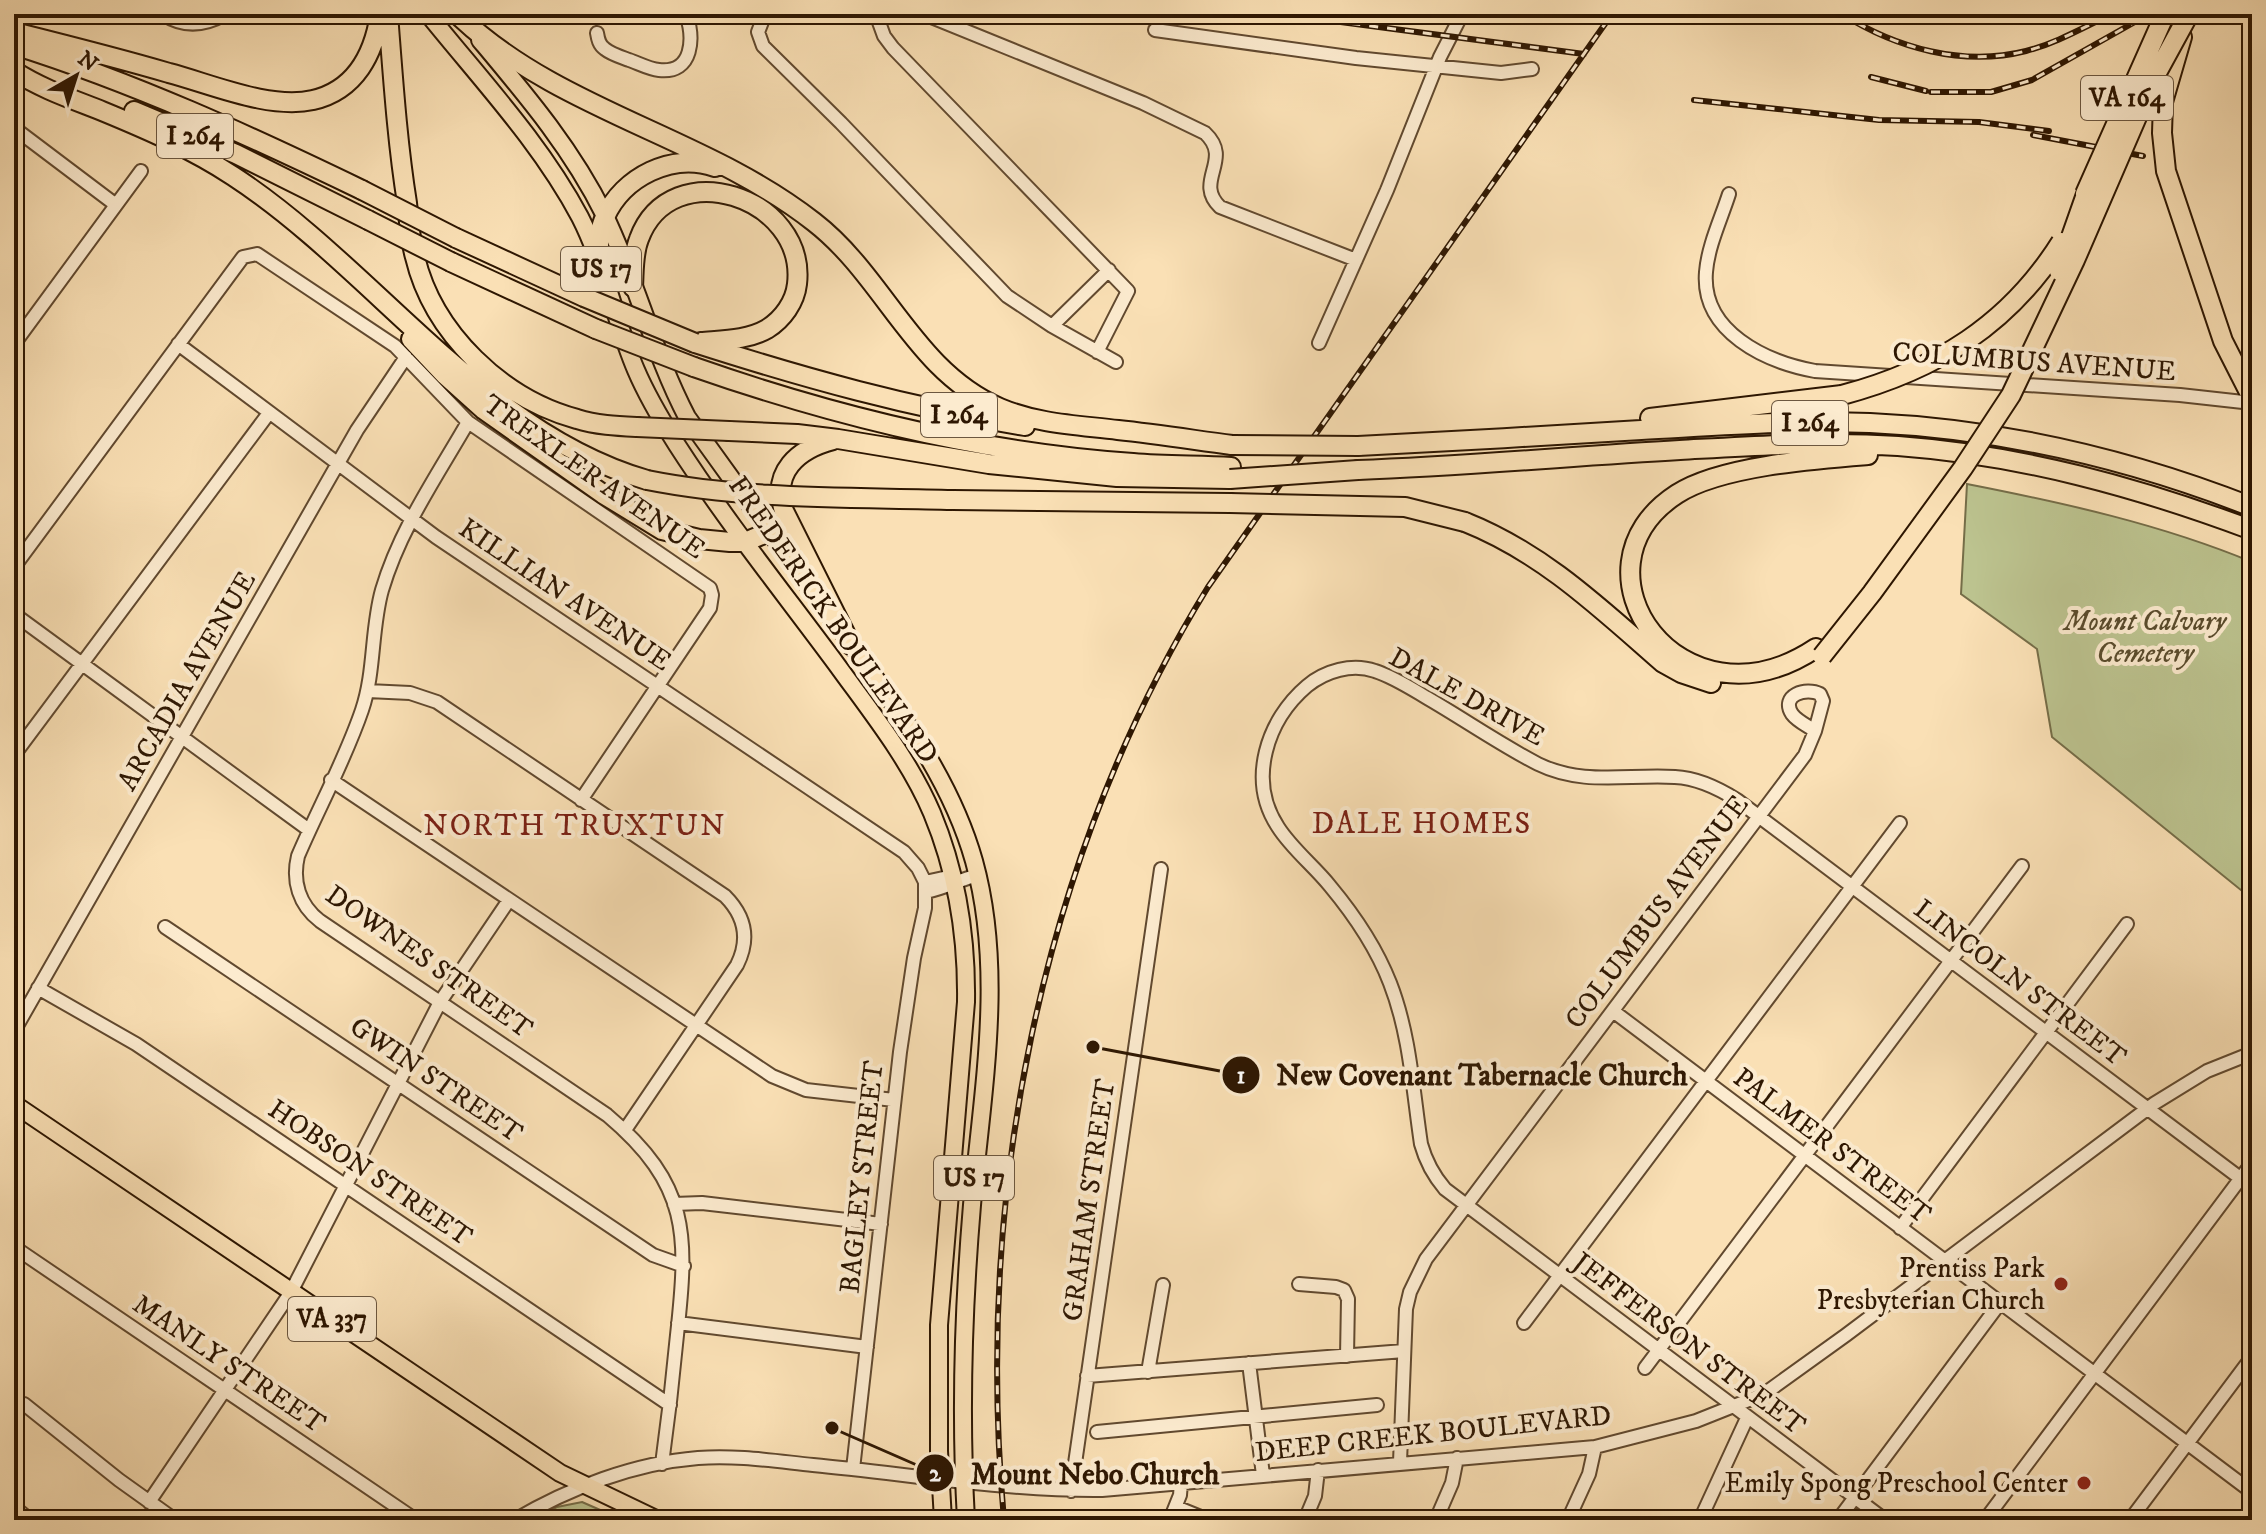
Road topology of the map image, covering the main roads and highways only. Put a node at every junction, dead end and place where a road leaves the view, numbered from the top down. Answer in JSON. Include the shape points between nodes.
{"nodes":[{"id":1,"x":380,"y":14,"type":"edge"},
{"id":2,"x":388,"y":14,"type":"edge"},
{"id":3,"x":428,"y":14,"type":"edge"},
{"id":4,"x":2165,"y":14,"type":"edge"},
{"id":5,"x":2190,"y":14,"type":"edge"},
{"id":6,"x":459,"y":16,"type":"edge"},
{"id":7,"x":14,"y":32,"type":"edge"},
{"id":8,"x":14,"y":45,"type":"edge"},
{"id":9,"x":14,"y":70,"type":"edge"},
{"id":10,"x":755,"y":181,"type":"junction"},
{"id":11,"x":2090,"y":183,"type":"junction"},
{"id":12,"x":605,"y":216,"type":"junction"},
{"id":13,"x":599,"y":261,"type":"junction"},
{"id":14,"x":361,"y":279,"type":"junction"},
{"id":15,"x":633,"y":287,"type":"junction"},
{"id":16,"x":695,"y":343,"type":"junction"},
{"id":17,"x":2252,"y":401,"type":"edge"},
{"id":18,"x":838,"y":439,"type":"junction"},
{"id":19,"x":1232,"y":445,"type":"junction"},
{"id":20,"x":1358,"y":446,"type":"junction"},
{"id":21,"x":1938,"y":450,"type":"junction"},
{"id":22,"x":1230,"y":473,"type":"junction"},
{"id":23,"x":2252,"y":507,"type":"edge"},
{"id":24,"x":2252,"y":530,"type":"edge"},
{"id":25,"x":769,"y":532,"type":"junction"},
{"id":26,"x":745,"y":542,"type":"junction"},
{"id":27,"x":851,"y":645,"type":"junction"},
{"id":28,"x":1819,"y":652,"type":"junction"},
{"id":29,"x":14,"y":1104,"type":"edge"},
{"id":30,"x":658,"y":1520,"type":"edge"},
{"id":31,"x":943,"y":1520,"type":"edge"},
{"id":32,"x":966,"y":1520,"type":"edge"}],
"edges":[{"from":1,"to":7,"type":"highway","via":[[373,48],[349,82],[327,96],[299,102],[254,97]]},
{"from":2,"to":18,"type":"highway","bridge":true,"via":[[415,257],[439,313],[480,364],[533,402],[576,419]]},
{"from":3,"to":13,"type":"main road","name":"FREDERICK BOULEVARD","number":"US 17","via":[[531,139],[581,220]]},
{"from":4,"to":11,"type":"highway","number":"VA 164","bridge":true},
{"from":5,"to":17,"type":"highway","bridge":true,"via":[[2163,102],[2166,171],[2223,341]]},
{"from":5,"to":28,"type":"highway","bridge":true,"via":[[2153,80],[2011,395],[1872,593]]},
{"from":6,"to":10,"type":"highway","via":[[501,52],[543,78]]},
{"from":6,"to":12,"type":"main road","name":"FREDERICK BOULEVARD","number":"US 17","via":[[556,134]]},
{"from":8,"to":16,"type":"highway","number":"I 264","bridge":true,"via":[[180,105],[456,238]]},
{"from":9,"to":14,"type":"highway","via":[[204,157],[270,202]]},
{"from":9,"to":22,"type":"highway","number":"I 264","bridge":true,"via":[[192,135],[451,262],[694,367],[857,416],[978,442]]},
{"from":10,"to":12,"type":"highway","via":[[696,162],[663,166],[626,188]]},
{"from":10,"to":19,"type":"highway","via":[[832,236],[872,280],[924,353],[979,398],[1040,421]]},
{"from":11,"to":20,"type":"highway","bridge":true,"via":[[2049,263],[2000,316],[1921,368],[1842,395]]},
{"from":11,"to":28,"type":"highway","bridge":true,"via":[[2049,298],[2008,384]]},
{"from":12,"to":13,"type":"highway"},
{"from":12,"to":15,"type":"main road","name":"FREDERICK BOULEVARD","number":"US 17"},
{"from":13,"to":26,"type":"main road","name":"FREDERICK BOULEVARD","number":"US 17","via":[[647,393]]},
{"from":14,"to":26,"type":"highway","via":[[445,375],[484,410],[603,494],[662,530],[714,542]]},
{"from":14,"to":28,"type":"highway","bridge":true,"via":[[472,380],[528,423],[599,463],[647,480],[765,496],[1405,507],[1465,522],[1540,559],[1663,663],[1703,681],[1758,685],[1787,677]]},
{"from":15,"to":16,"type":"highway","via":[[639,238],[664,205],[685,195],[716,192],[764,211],[795,256],[793,299],[780,319],[757,333]]},
{"from":15,"to":25,"type":"main road","name":"FREDERICK BOULEVARD","number":"US 17","via":[[687,417]]},
{"from":16,"to":19,"type":"highway","number":"I 264","via":[[815,381],[942,412],[1069,433]]},
{"from":18,"to":22,"type":"highway","via":[[1074,473],[1156,479]]},
{"from":18,"to":27,"type":"highway","via":[[796,456],[780,492],[784,511]]},
{"from":19,"to":20,"type":"highway","number":"I 264","bridge":true},
{"from":20,"to":23,"type":"highway","number":"I 264","via":[[1766,423],[1872,423],[1961,431],[2072,451]]},
{"from":21,"to":22,"type":"highway","number":"I 264","bridge":true,"via":[[1760,445]]},
{"from":21,"to":24,"type":"highway","number":"I 264","via":[[2098,479]]},
{"from":21,"to":28,"type":"highway","via":[[1777,464],[1705,481],[1676,494],[1644,528],[1632,565],[1635,604],[1650,632],[1676,656],[1705,670],[1739,675],[1773,670]]},
{"from":25,"to":26,"type":"highway"},
{"from":25,"to":27,"type":"main road","name":"FREDERICK BOULEVARD","number":"US 17"},
{"from":26,"to":31,"type":"main road","name":"FREDERICK BOULEVARD","number":"US 17","via":[[863,699],[912,774],[940,834],[954,881],[965,943],[966,1002],[939,1325]]},
{"from":27,"to":32,"type":"main road","name":"FREDERICK BOULEVARD","number":"US 17","via":[[931,760],[964,831],[986,922],[989,995],[963,1321]]},
{"from":29,"to":30,"type":"main road","number":"VA 337","via":[[513,1442],[584,1487]]}]}
